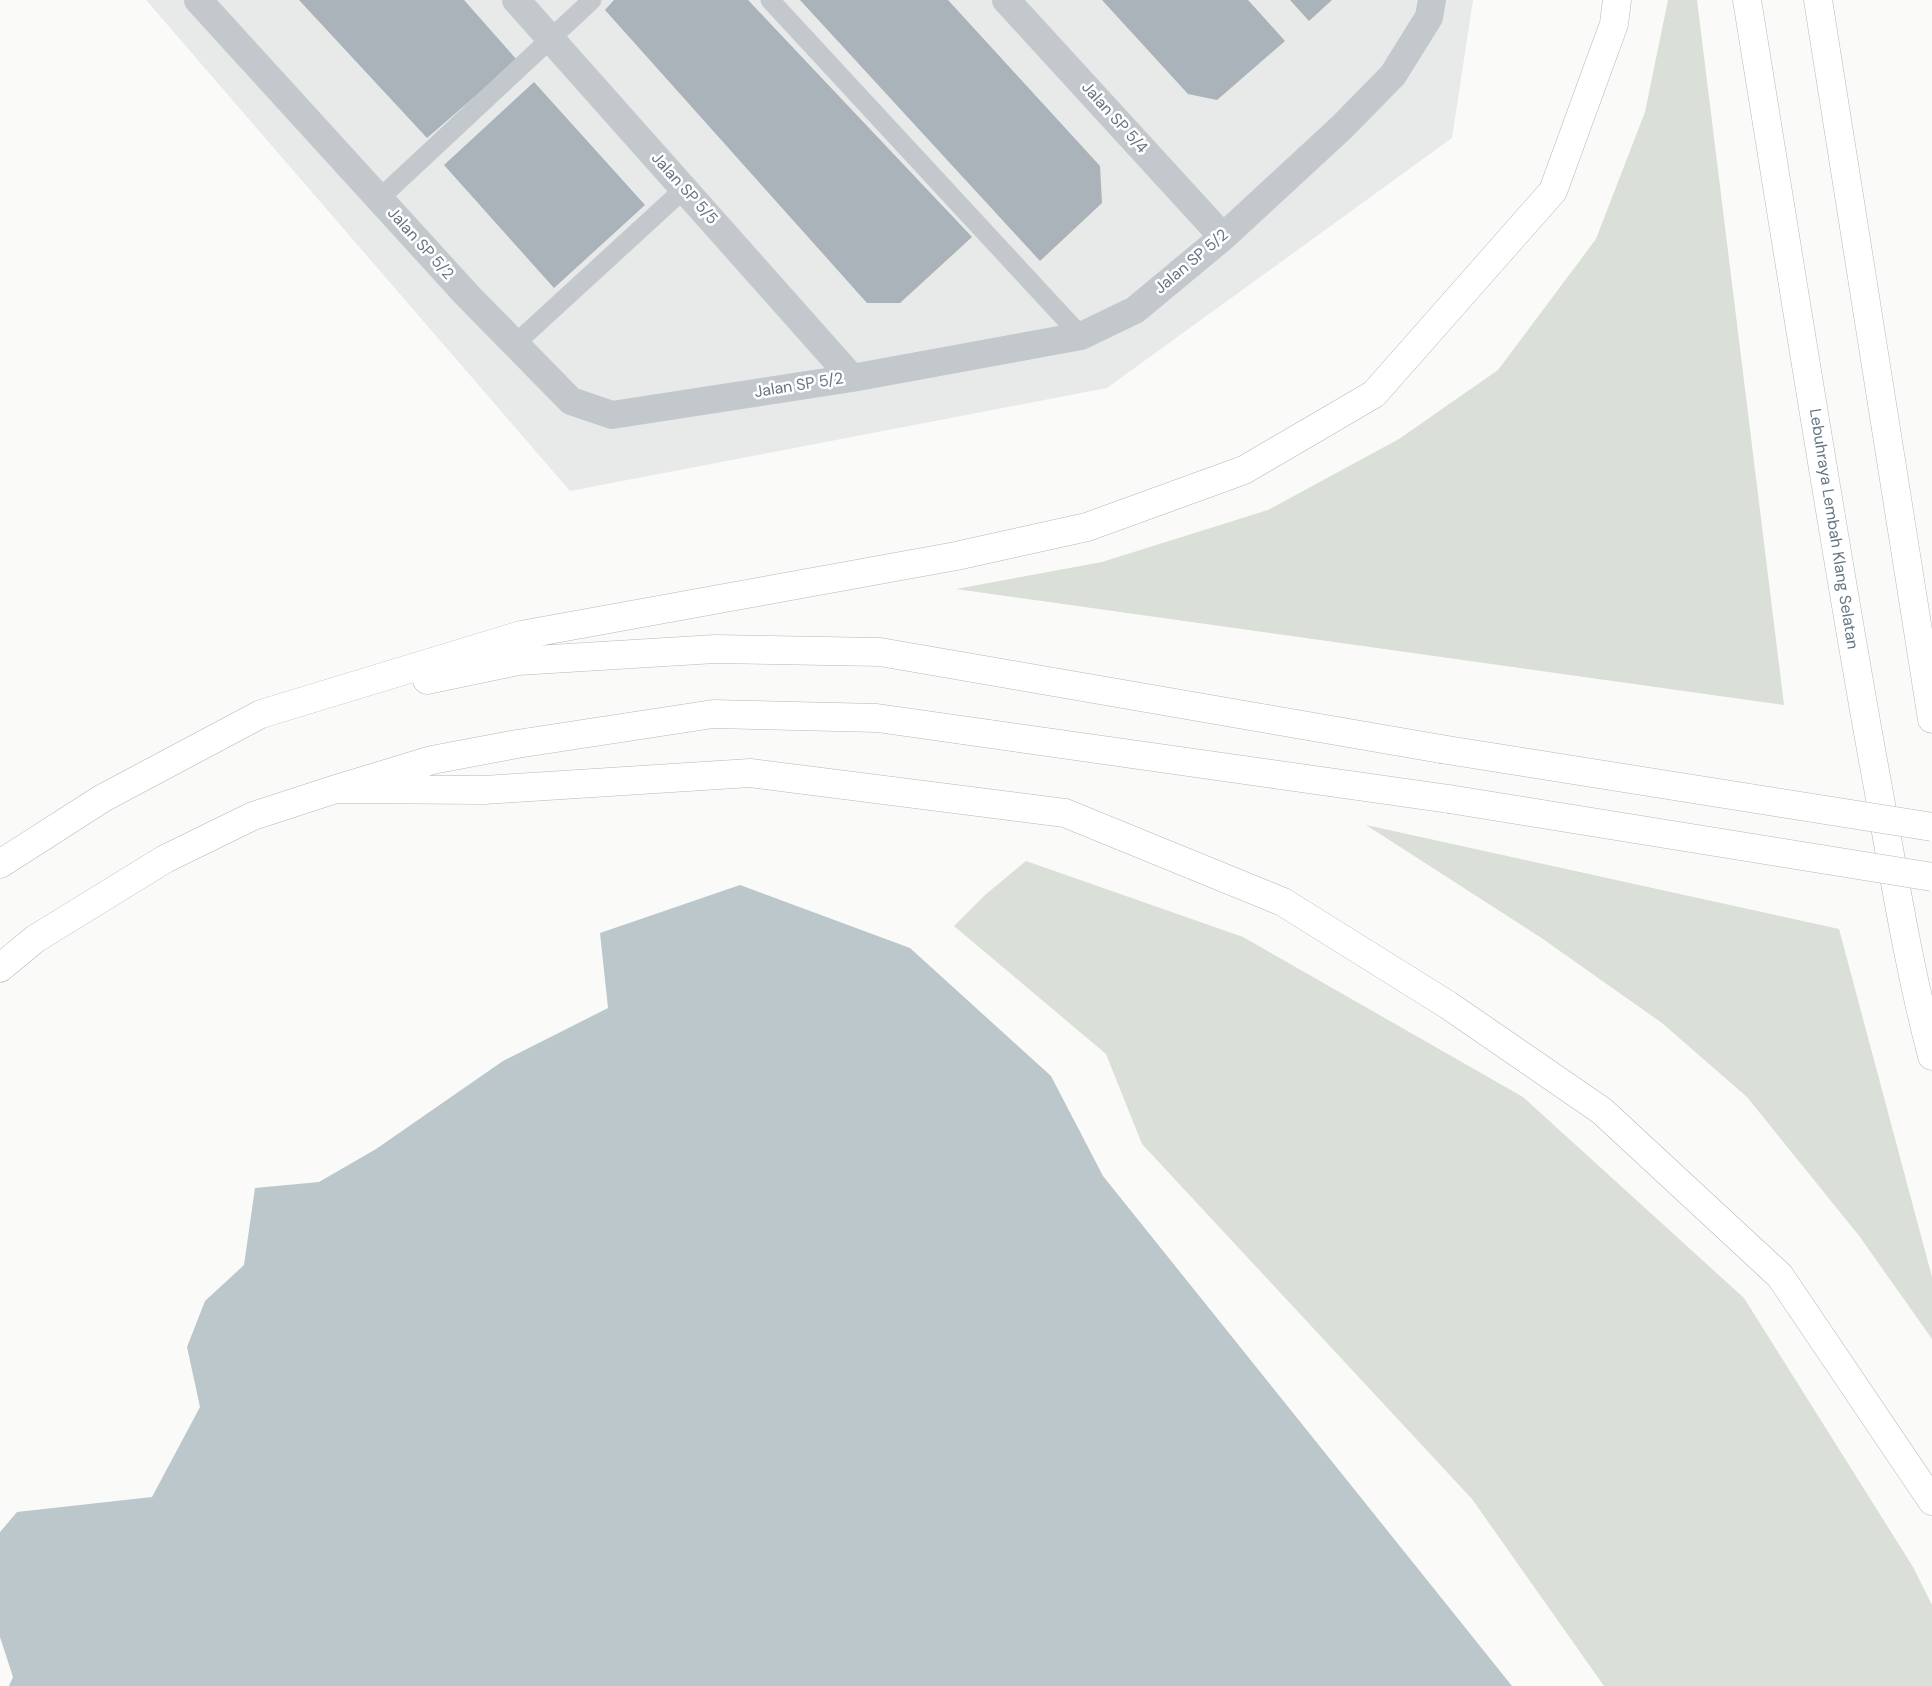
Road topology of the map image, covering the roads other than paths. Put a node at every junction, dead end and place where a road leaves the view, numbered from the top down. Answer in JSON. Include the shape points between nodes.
{"nodes":[{"id":1,"x":198,"y":0,"type":"edge"},
{"id":2,"x":516,"y":0,"type":"edge"},
{"id":3,"x":592,"y":0,"type":"edge"},
{"id":4,"x":770,"y":0,"type":"edge"},
{"id":5,"x":1006,"y":0,"type":"edge"},
{"id":6,"x":1432,"y":0,"type":"edge"},
{"id":7,"x":1617,"y":0,"type":"edge"},
{"id":8,"x":1747,"y":0,"type":"edge"},
{"id":9,"x":1818,"y":0,"type":"edge"},
{"id":10,"x":550,"y":38,"type":"junction"},
{"id":11,"x":684,"y":189,"type":"junction"},
{"id":12,"x":379,"y":199,"type":"junction"},
{"id":13,"x":1223,"y":237,"type":"junction"},
{"id":14,"x":1081,"y":336,"type":"junction"},
{"id":15,"x":515,"y":344,"type":"junction"},
{"id":16,"x":852,"y":378,"type":"junction"},
{"id":17,"x":261,"y":714,"type":"junction"},
{"id":18,"x":1932,"y":719,"type":"edge"},
{"id":19,"x":336,"y":789,"type":"junction"},
{"id":20,"x":1932,"y":828,"type":"edge"},
{"id":21,"x":0,"y":864,"type":"edge"},
{"id":22,"x":1932,"y":877,"type":"edge"},
{"id":23,"x":0,"y":968,"type":"edge"},
{"id":24,"x":1932,"y":1056,"type":"edge"},
{"id":25,"x":1932,"y":1500,"type":"edge"}],
"edges":[{"from":1,"to":12,"type":"street","name":"Jalan SP 5/2"},
{"from":2,"to":10,"type":"street","name":"Jalan SP 5/5"},
{"from":3,"to":10,"type":"lane"},
{"from":4,"to":14,"type":"lane"},
{"from":5,"to":13,"type":"street","name":"Jalan SP 5/4"},
{"from":6,"to":13,"type":"street","name":"Jalan SP 5/2","via":[[1429,17],[1393,75]]},
{"from":7,"to":17,"type":"highway","via":[[1614,24],[1553,191],[1374,394],[1244,470],[1087,527],[956,556],[520,635]]},
{"from":8,"to":24,"type":"highway","name":"Lebuhraya Lembah Klang Selatan","via":[[1855,666],[1894,882]]},
{"from":9,"to":18,"type":"highway"},
{"from":10,"to":11,"type":"street","name":"Jalan SP 5/5"},
{"from":10,"to":12,"type":"lane"},
{"from":11,"to":15,"type":"lane"},
{"from":11,"to":16,"type":"street","name":"Jalan SP 5/5"},
{"from":12,"to":15,"type":"street","name":"Jalan SP 5/2"},
{"from":13,"to":14,"type":"street","name":"Jalan SP 5/2","via":[[1135,310]]},
{"from":14,"to":16,"type":"street","name":"Jalan SP 5/2"},
{"from":15,"to":16,"type":"street","name":"Jalan SP 5/2","via":[[571,402],[612,414]]},
{"from":17,"to":20,"type":"highway","bridge":true,"via":[[518,661],[716,649],[880,652],[1441,749]]},
{"from":17,"to":21,"type":"highway","via":[[103,798]]},
{"from":19,"to":22,"type":"highway","bridge":true,"via":[[441,759],[713,714],[877,718],[1449,799]]},
{"from":19,"to":23,"type":"highway","via":[[253,816],[165,859],[36,939]]},
{"from":19,"to":25,"type":"highway","via":[[484,790],[750,773],[1065,813],[1283,902],[1448,1005],[1602,1111],[1780,1276]]}]}
